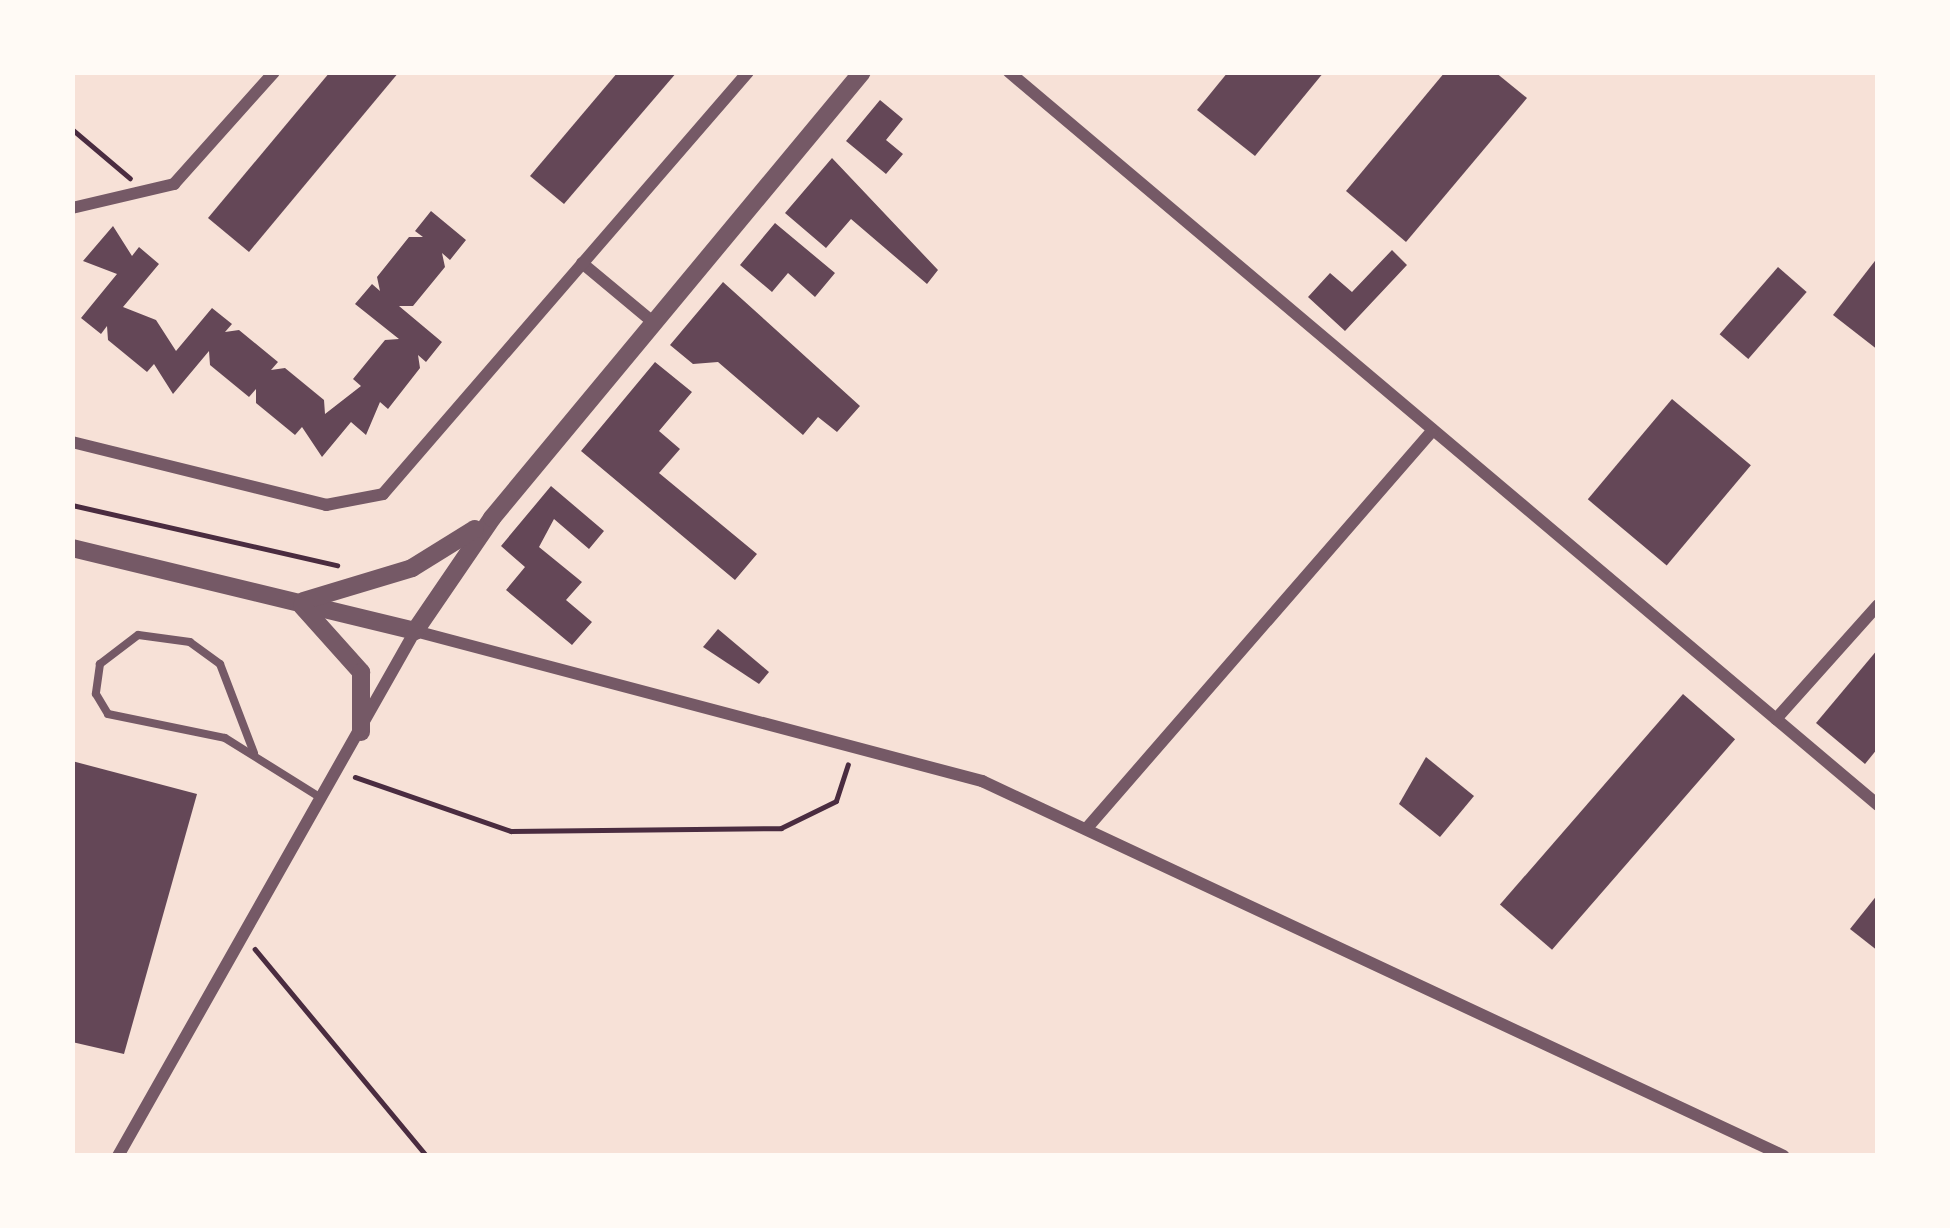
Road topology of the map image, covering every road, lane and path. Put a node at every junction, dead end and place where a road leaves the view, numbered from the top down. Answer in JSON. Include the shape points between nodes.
{"nodes":[{"id":1,"x":274,"y":72,"type":"edge"},
{"id":2,"x":748,"y":72,"type":"edge"},
{"id":3,"x":862,"y":72,"type":"edge"},
{"id":4,"x":1009,"y":72,"type":"edge"},
{"id":5,"x":73,"y":134,"type":"edge"},
{"id":6,"x":134,"y":189,"type":"junction"},
{"id":7,"x":72,"y":208,"type":"edge"},
{"id":8,"x":582,"y":263,"type":"junction"},
{"id":9,"x":654,"y":323,"type":"junction"},
{"id":10,"x":1433,"y":430,"type":"junction"},
{"id":11,"x":72,"y":442,"type":"edge"},
{"id":12,"x":72,"y":505,"type":"edge"},
{"id":13,"x":492,"y":518,"type":"junction"},
{"id":14,"x":72,"y":548,"type":"edge"},
{"id":15,"x":346,"y":563,"type":"dead end"},
{"id":16,"x":298,"y":602,"type":"junction"},
{"id":17,"x":1878,"y":605,"type":"edge"},
{"id":18,"x":415,"y":631,"type":"junction"},
{"id":19,"x":1776,"y":719,"type":"junction"},
{"id":20,"x":361,"y":732,"type":"junction"},
{"id":21,"x":855,"y":742,"type":"junction"},
{"id":22,"x":254,"y":753,"type":"junction"},
{"id":23,"x":339,"y":770,"type":"junction"},
{"id":24,"x":322,"y":799,"type":"junction"},
{"id":25,"x":1878,"y":805,"type":"edge"},
{"id":26,"x":1087,"y":828,"type":"junction"},
{"id":27,"x":242,"y":937,"type":"junction"},
{"id":28,"x":118,"y":1156,"type":"edge"},
{"id":29,"x":427,"y":1156,"type":"edge"},
{"id":30,"x":1784,"y":1156,"type":"edge"}],
"edges":[{"from":1,"to":6,"type":"street","via":[[174,184]]},
{"from":2,"to":8,"type":"street"},
{"from":3,"to":9,"type":"street"},
{"from":4,"to":10,"type":"street"},
{"from":5,"to":6,"type":"path"},
{"from":6,"to":7,"type":"street"},
{"from":8,"to":9,"type":"street"},
{"from":8,"to":11,"type":"street","via":[[364,502],[326,505]]},
{"from":9,"to":13,"type":"street"},
{"from":10,"to":19,"type":"street"},
{"from":10,"to":26,"type":"street"},
{"from":12,"to":15,"type":"path"},
{"from":13,"to":16,"type":"street","via":[[412,568]]},
{"from":13,"to":18,"type":"street"},
{"from":14,"to":16,"type":"street"},
{"from":16,"to":18,"type":"street"},
{"from":16,"to":20,"type":"street","via":[[362,672]]},
{"from":17,"to":19,"type":"street"},
{"from":18,"to":20,"type":"street"},
{"from":18,"to":21,"type":"street"},
{"from":19,"to":25,"type":"street"},
{"from":20,"to":23,"type":"street"},
{"from":21,"to":23,"type":"path","via":[[836,801],[781,828],[511,831]]},
{"from":21,"to":26,"type":"street"},
{"from":22,"to":22,"type":"lane","via":[[220,664],[190,642],[138,635],[100,664],[108,714]]},
{"from":22,"to":24,"type":"lane"},
{"from":23,"to":24,"type":"street"},
{"from":24,"to":27,"type":"street"},
{"from":26,"to":30,"type":"street"},
{"from":27,"to":28,"type":"street"},
{"from":27,"to":29,"type":"path","via":[[307,999]]}]}
